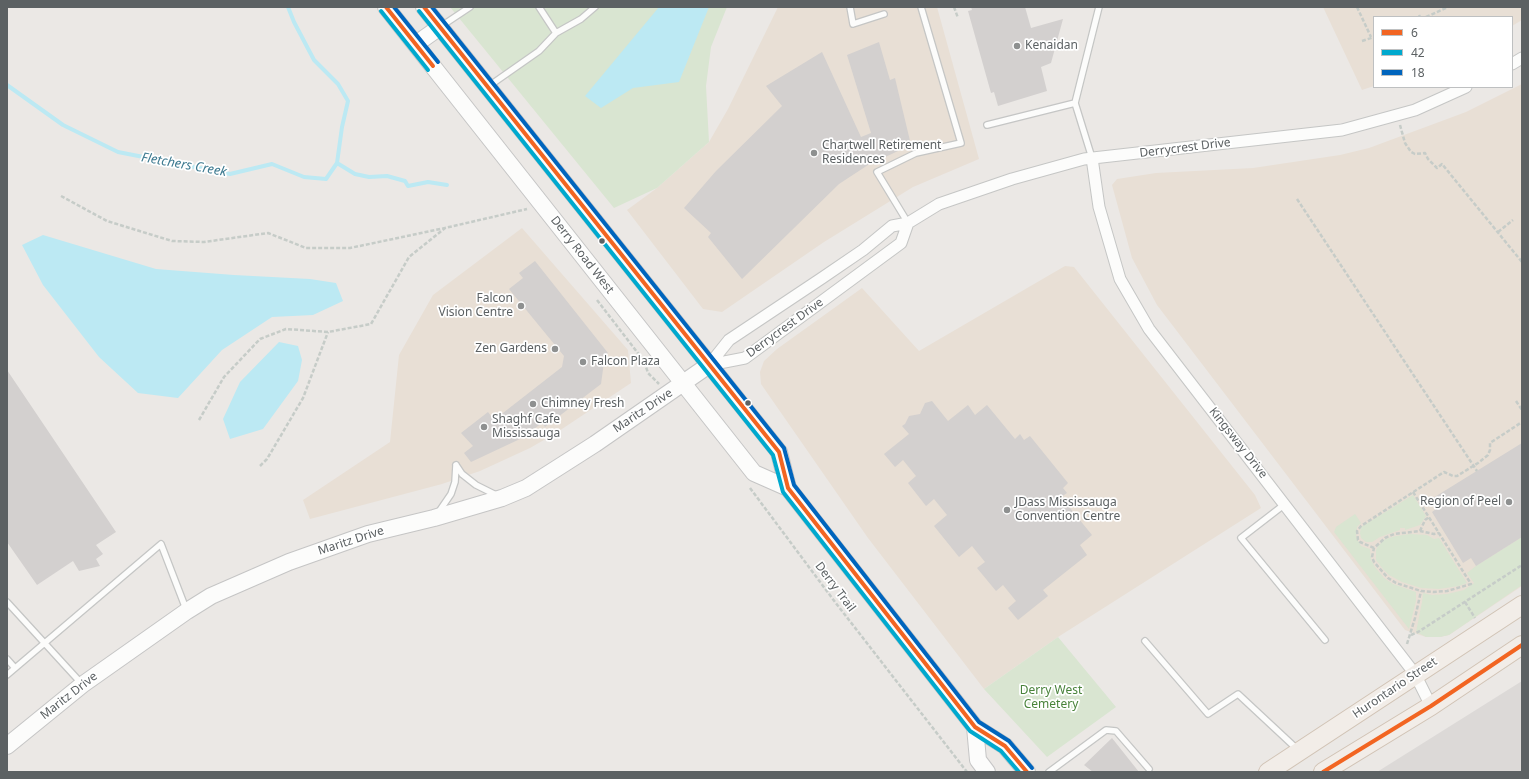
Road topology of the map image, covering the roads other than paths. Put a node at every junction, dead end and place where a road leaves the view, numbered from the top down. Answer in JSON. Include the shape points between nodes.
{"nodes":[{"id":1,"x":386,"y":7,"type":"edge"},
{"id":2,"x":424,"y":7,"type":"edge"},
{"id":3,"x":470,"y":7,"type":"edge"},
{"id":4,"x":539,"y":7,"type":"edge"},
{"id":5,"x":595,"y":7,"type":"edge"},
{"id":6,"x":850,"y":7,"type":"edge"},
{"id":7,"x":921,"y":7,"type":"edge"},
{"id":8,"x":1099,"y":7,"type":"edge"},
{"id":9,"x":884,"y":14,"type":"dead end"},
{"id":10,"x":440,"y":27,"type":"junction"},
{"id":11,"x":556,"y":33,"type":"junction"},
{"id":12,"x":416,"y":44,"type":"junction"},
{"id":13,"x":1522,"y":58,"type":"edge"},
{"id":14,"x":1513,"y":63,"type":"edge"},
{"id":15,"x":488,"y":87,"type":"junction"},
{"id":16,"x":1464,"y":88,"type":"edge"},
{"id":17,"x":1075,"y":103,"type":"junction"},
{"id":18,"x":987,"y":125,"type":"dead end"},
{"id":19,"x":1092,"y":158,"type":"junction"},
{"id":20,"x":908,"y":223,"type":"junction"},
{"id":21,"x":709,"y":365,"type":"junction"},
{"id":22,"x":683,"y":384,"type":"junction"},
{"id":23,"x":788,"y":488,"type":"junction"},
{"id":24,"x":502,"y":498,"type":"junction"},
{"id":25,"x":1285,"y":504,"type":"junction"},
{"id":26,"x":434,"y":518,"type":"junction"},
{"id":27,"x":7,"y":602,"type":"edge"},
{"id":28,"x":1522,"y":605,"type":"edge"},
{"id":29,"x":187,"y":611,"type":"junction"},
{"id":30,"x":1325,"y":640,"type":"dead end"},
{"id":31,"x":1144,"y":641,"type":"dead end"},
{"id":32,"x":45,"y":643,"type":"junction"},
{"id":33,"x":1522,"y":645,"type":"edge"},
{"id":34,"x":7,"y":658,"type":"edge"},
{"id":35,"x":15,"y":668,"type":"junction"},
{"id":36,"x":1415,"y":674,"type":"junction"},
{"id":37,"x":7,"y":675,"type":"edge"},
{"id":38,"x":82,"y":685,"type":"junction"},
{"id":39,"x":1431,"y":706,"type":"junction"},
{"id":40,"x":974,"y":727,"type":"junction"},
{"id":41,"x":7,"y":746,"type":"edge"},
{"id":42,"x":1300,"y":752,"type":"junction"},
{"id":43,"x":1149,"y":769,"type":"dead end"},
{"id":44,"x":987,"y":772,"type":"edge"},
{"id":45,"x":1027,"y":772,"type":"edge"},
{"id":46,"x":1049,"y":772,"type":"edge"},
{"id":47,"x":1268,"y":772,"type":"edge"},
{"id":48,"x":1323,"y":772,"type":"edge"}],
"edges":[{"from":1,"to":12,"type":"main road","name":"Derry Road West"},
{"from":2,"to":10,"type":"main road","name":"Derry Road West"},
{"from":3,"to":10,"type":"lane"},
{"from":4,"to":11,"type":"lane"},
{"from":5,"to":11,"type":"lane","via":[[581,19]]},
{"from":6,"to":9,"type":"lane","via":[[853,24]]},
{"from":7,"to":20,"type":"lane","via":[[961,143],[916,153],[877,172]]},
{"from":8,"to":17,"type":"lane"},
{"from":10,"to":12,"type":"main road"},
{"from":10,"to":15,"type":"main road","name":"Derry Road West"},
{"from":11,"to":15,"type":"lane","via":[[539,51]]},
{"from":12,"to":22,"type":"main road","name":"Derry Road West"},
{"from":13,"to":14,"type":"street"},
{"from":15,"to":21,"type":"main road","name":"Derry Road West"},
{"from":16,"to":19,"type":"street","name":"Derrycrest Drive","via":[[1414,110],[1342,130]]},
{"from":17,"to":18,"type":"lane"},
{"from":17,"to":19,"type":"lane"},
{"from":19,"to":20,"type":"street","name":"Derrycrest Drive","via":[[1012,179],[939,204]]},
{"from":19,"to":25,"type":"street","name":"Kingsway Drive","via":[[1099,207],[1120,279],[1149,329]]},
{"from":20,"to":21,"type":"street","name":"Derrycrest Drive","via":[[892,226],[863,250],[729,340]]},
{"from":20,"to":21,"type":"street","name":"Derrycrest Drive","via":[[901,243],[745,358]]},
{"from":21,"to":22,"type":"main road","name":"Maritz Drive"},
{"from":21,"to":23,"type":"main road","name":"Derry Road West","via":[[779,452]]},
{"from":22,"to":23,"type":"main road","name":"Derry Road West","via":[[754,473]]},
{"from":22,"to":24,"type":"main road","name":"Maritz Drive","via":[[552,472],[526,488]]},
{"from":23,"to":40,"type":"main road","name":"Derry Road West"},
{"from":24,"to":26,"type":"main road","name":"Maritz Drive"},
{"from":24,"to":26,"type":"lane","via":[[476,485],[462,474],[456,465],[451,494]]},
{"from":25,"to":30,"type":"lane","via":[[1241,538]]},
{"from":25,"to":36,"type":"street","name":"Kingsway Drive"},
{"from":26,"to":29,"type":"main road","name":"Maritz Drive","via":[[368,534],[289,562],[211,596]]},
{"from":27,"to":32,"type":"lane"},
{"from":28,"to":36,"type":"main road","name":"Hurontario Street"},
{"from":29,"to":32,"type":"lane","via":[[161,544]]},
{"from":29,"to":38,"type":"main road","name":"Maritz Drive"},
{"from":31,"to":42,"type":"lane","via":[[1208,714],[1238,694]]},
{"from":32,"to":35,"type":"lane"},
{"from":32,"to":38,"type":"lane"},
{"from":33,"to":39,"type":"main road"},
{"from":34,"to":35,"type":"lane"},
{"from":35,"to":37,"type":"lane"},
{"from":36,"to":39,"type":"street","name":"Kingsway Drive"},
{"from":36,"to":42,"type":"main road","name":"Hurontario Street"},
{"from":38,"to":41,"type":"main road","name":"Maritz Drive"},
{"from":39,"to":48,"type":"main road"},
{"from":40,"to":44,"type":"main road","via":[[978,760]]},
{"from":40,"to":45,"type":"main road","name":"Derry Road West","via":[[1005,746]]},
{"from":42,"to":47,"type":"main road","name":"Hurontario Street"},
{"from":43,"to":46,"type":"lane","via":[[1116,731],[1106,730]]}]}
